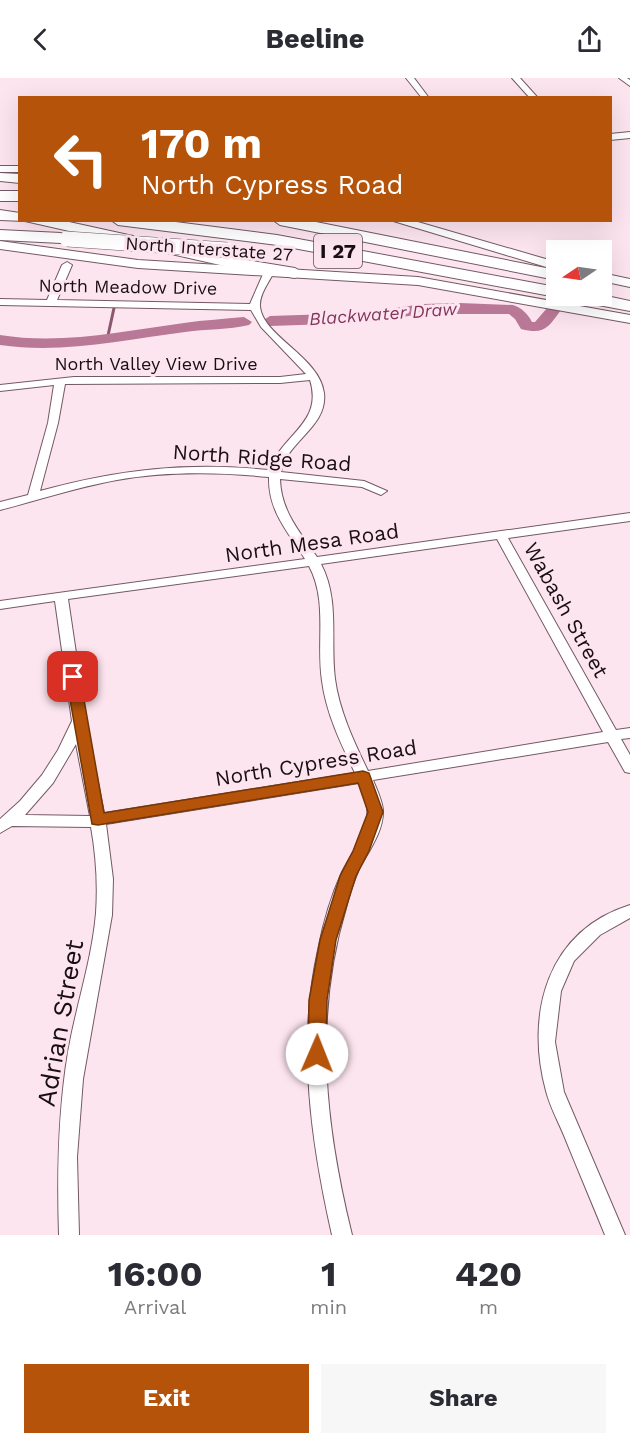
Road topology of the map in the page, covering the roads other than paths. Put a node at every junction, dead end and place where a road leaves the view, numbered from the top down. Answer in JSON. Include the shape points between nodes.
{"nodes":[{"id":1,"x":410,"y":78,"type":"edge"},
{"id":2,"x":516,"y":78,"type":"edge"},
{"id":3,"x":623,"y":78,"type":"edge"},
{"id":4,"x":630,"y":84,"type":"edge"},
{"id":5,"x":424,"y":96,"type":"edge"},
{"id":6,"x":533,"y":96,"type":"edge"},
{"id":7,"x":630,"y":135,"type":"edge"},
{"id":8,"x":612,"y":137,"type":"edge"},
{"id":9,"x":0,"y":169,"type":"edge"},
{"id":10,"x":18,"y":169,"type":"edge"},
{"id":11,"x":0,"y":177,"type":"edge"},
{"id":12,"x":18,"y":179,"type":"edge"},
{"id":13,"x":0,"y":196,"type":"edge"},
{"id":14,"x":18,"y":196,"type":"edge"},
{"id":15,"x":0,"y":202,"type":"edge"},
{"id":16,"x":18,"y":203,"type":"edge"},
{"id":17,"x":0,"y":213,"type":"edge"},
{"id":18,"x":18,"y":213,"type":"edge"},
{"id":19,"x":18,"y":218,"type":"edge"},
{"id":20,"x":43,"y":222,"type":"edge"},
{"id":21,"x":134,"y":222,"type":"edge"},
{"id":22,"x":220,"y":222,"type":"edge"},
{"id":23,"x":290,"y":222,"type":"edge"},
{"id":24,"x":402,"y":222,"type":"edge"},
{"id":25,"x":378,"y":223,"type":"dead end"},
{"id":26,"x":0,"y":235,"type":"edge"},
{"id":27,"x":452,"y":238,"type":"junction"},
{"id":28,"x":0,"y":245,"type":"edge"},
{"id":29,"x":546,"y":263,"type":"edge"},
{"id":30,"x":67,"y":265,"type":"dead end"},
{"id":31,"x":269,"y":272,"type":"junction"},
{"id":32,"x":295,"y":273,"type":"junction"},
{"id":33,"x":546,"y":273,"type":"edge"},
{"id":34,"x":612,"y":279,"type":"edge"},
{"id":35,"x":546,"y":281,"type":"edge"},
{"id":36,"x":630,"y":283,"type":"edge"},
{"id":37,"x":612,"y":287,"type":"edge"},
{"id":38,"x":546,"y":290,"type":"edge"},
{"id":39,"x":630,"y":290,"type":"edge"},
{"id":40,"x":546,"y":291,"type":"edge"},
{"id":41,"x":612,"y":294,"type":"edge"},
{"id":42,"x":630,"y":297,"type":"edge"},
{"id":43,"x":0,"y":302,"type":"edge"},
{"id":44,"x":51,"y":302,"type":"junction"},
{"id":45,"x":612,"y":303,"type":"edge"},
{"id":46,"x":630,"y":306,"type":"edge"},
{"id":47,"x":256,"y":307,"type":"junction"},
{"id":48,"x":630,"y":319,"type":"edge"},
{"id":49,"x":313,"y":378,"type":"junction"},
{"id":50,"x":60,"y":381,"type":"junction"},
{"id":51,"x":0,"y":388,"type":"edge"},
{"id":52,"x":275,"y":476,"type":"junction"},
{"id":53,"x":381,"y":491,"type":"dead end"},
{"id":54,"x":33,"y":497,"type":"junction"},
{"id":55,"x":0,"y":506,"type":"edge"},
{"id":56,"x":630,"y":518,"type":"edge"},
{"id":57,"x":501,"y":536,"type":"junction"},
{"id":58,"x":313,"y":562,"type":"junction"},
{"id":59,"x":61,"y":597,"type":"junction"},
{"id":60,"x":0,"y":605,"type":"edge"},
{"id":61,"x":79,"y":718,"type":"junction"},
{"id":62,"x":630,"y":733,"type":"edge"},
{"id":63,"x":613,"y":736,"type":"junction"},
{"id":64,"x":630,"y":768,"type":"edge"},
{"id":65,"x":363,"y":777,"type":"junction"},
{"id":66,"x":98,"y":820,"type":"junction"},
{"id":67,"x":4,"y":823,"type":"edge"},
{"id":68,"x":630,"y":911,"type":"edge"},
{"id":69,"x":69,"y":1235,"type":"edge"},
{"id":70,"x":342,"y":1235,"type":"edge"},
{"id":71,"x":615,"y":1235,"type":"edge"}],
"edges":[{"from":1,"to":5,"type":"street"},
{"from":2,"to":6,"type":"street"},
{"from":3,"to":4,"type":"street"},
{"from":7,"to":8,"type":"main road"},
{"from":9,"to":10,"type":"main road"},
{"from":11,"to":12,"type":"highway"},
{"from":13,"to":14,"type":"highway"},
{"from":15,"to":16,"type":"highway"},
{"from":17,"to":18,"type":"highway"},
{"from":17,"to":19,"type":"highway"},
{"from":20,"to":32,"type":"highway","via":[[220,262]]},
{"from":21,"to":38,"type":"highway","number":"I 27","via":[[277,240]]},
{"from":22,"to":35,"type":"highway","number":"I 27"},
{"from":23,"to":33,"type":"highway"},
{"from":24,"to":27,"type":"main road"},
{"from":25,"to":27,"type":"highway"},
{"from":26,"to":40,"type":"highway","bridge":true,"via":[[345,261]]},
{"from":27,"to":29,"type":"main road"},
{"from":28,"to":31,"type":"main road","name":"North Interstate 27","via":[[138,264]]},
{"from":30,"to":44,"type":"street"},
{"from":31,"to":32,"type":"main road","name":"North Interstate 27"},
{"from":31,"to":47,"type":"street"},
{"from":32,"to":48,"type":"main road","name":"North Interstate 27","via":[[441,284]]},
{"from":34,"to":36,"type":"main road"},
{"from":37,"to":39,"type":"highway"},
{"from":41,"to":42,"type":"highway"},
{"from":43,"to":44,"type":"street","name":"North Meadow Drive"},
{"from":44,"to":47,"type":"street","name":"North Meadow Drive"},
{"from":45,"to":46,"type":"highway"},
{"from":47,"to":49,"type":"street","via":[[272,332]]},
{"from":49,"to":50,"type":"street","name":"North Valley View Drive"},
{"from":49,"to":52,"type":"street","via":[[319,391],[315,415],[280,460]]},
{"from":50,"to":51,"type":"street","name":"North Valley View Drive"},
{"from":50,"to":54,"type":"street"},
{"from":52,"to":53,"type":"street","name":"North Ridge Road","via":[[364,484]]},
{"from":52,"to":54,"type":"street","name":"North Ridge Road","via":[[221,470],[155,471]]},
{"from":52,"to":58,"type":"street","via":[[280,513]]},
{"from":54,"to":55,"type":"street","name":"North Ridge Road"},
{"from":56,"to":57,"type":"street","name":"North Mesa Road"},
{"from":57,"to":58,"type":"street","name":"North Mesa Road"},
{"from":57,"to":63,"type":"street","name":"Wabash Street"},
{"from":58,"to":59,"type":"street","name":"North Mesa Road"},
{"from":58,"to":65,"type":"street","via":[[323,584],[331,692]]},
{"from":59,"to":60,"type":"street","name":"North Mesa Road"},
{"from":59,"to":61,"type":"street","name":"Adrian Street"},
{"from":61,"to":66,"type":"street","name":"Adrian Street"},
{"from":61,"to":67,"type":"street","name":"North Cypress Road","via":[[68,748],[52,773]]},
{"from":62,"to":63,"type":"street","name":"North Cypress Road"},
{"from":63,"to":64,"type":"street","name":"Wabash Street"},
{"from":63,"to":65,"type":"street","name":"North Cypress Road"},
{"from":65,"to":66,"type":"street","name":"North Cypress Road"},
{"from":65,"to":70,"type":"street","via":[[375,812],[348,876],[328,940],[318,1000],[320,1118]]},
{"from":66,"to":67,"type":"street","name":"North Cypress Road"},
{"from":66,"to":69,"type":"street","name":"Adrian Street","via":[[105,897],[101,946],[82,1027],[70,1106],[66,1184]]},
{"from":68,"to":71,"type":"street","via":[[594,930],[567,957],[552,991],[546,1042],[555,1092]]}]}
